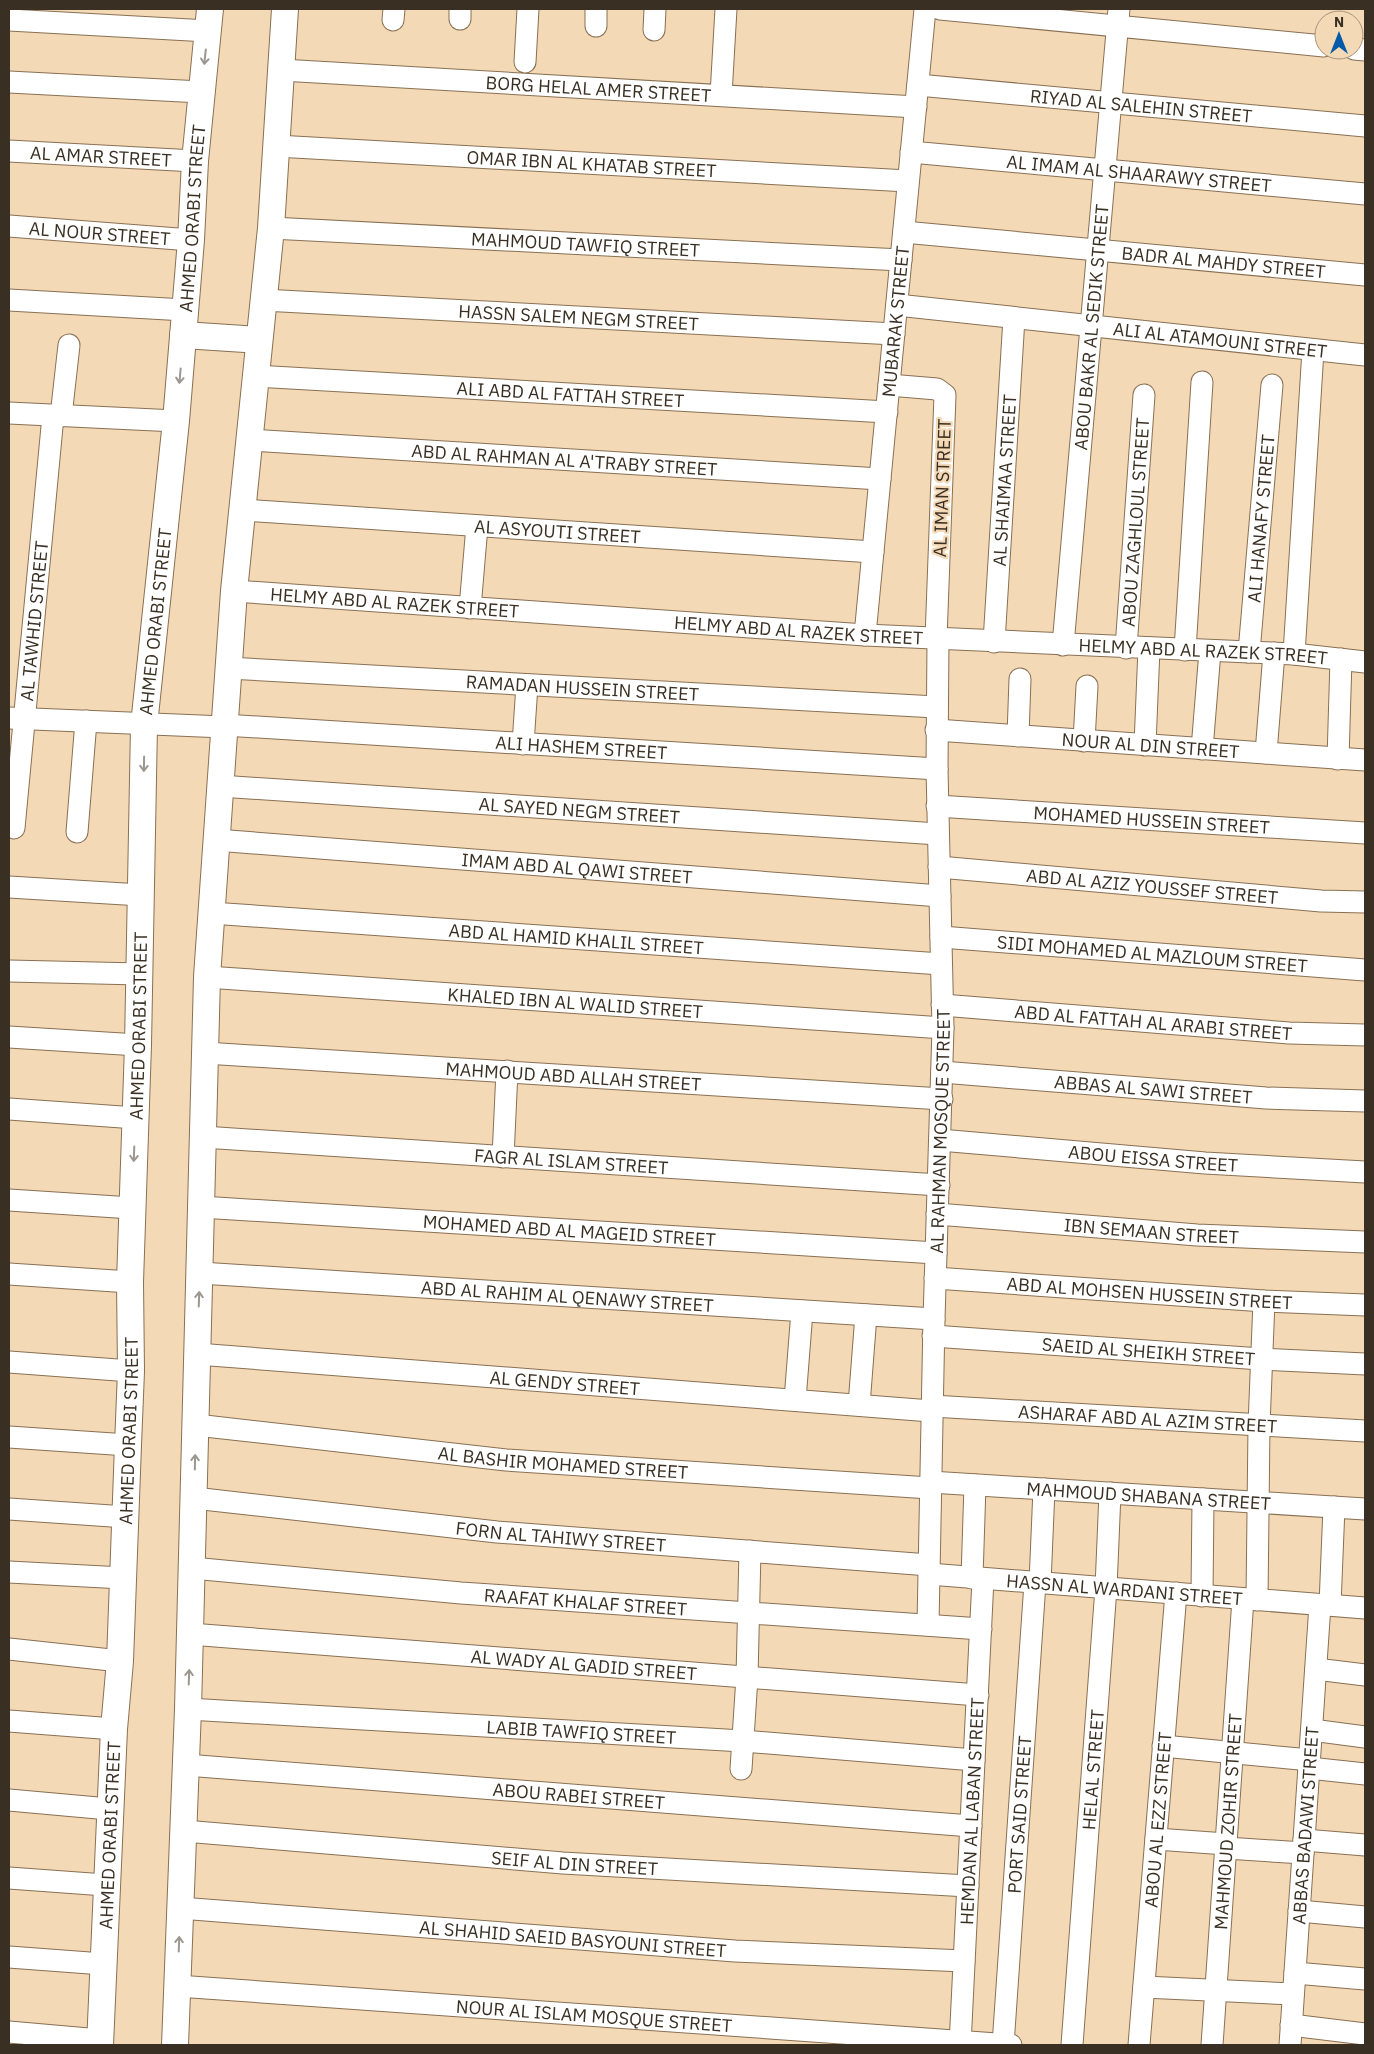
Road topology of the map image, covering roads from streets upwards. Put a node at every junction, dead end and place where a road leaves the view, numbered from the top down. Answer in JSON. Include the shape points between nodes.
{"nodes":[{"id":1,"x":285,"y":9,"type":"edge"},
{"id":2,"x":528,"y":9,"type":"edge"},
{"id":3,"x":655,"y":9,"type":"edge"},
{"id":4,"x":726,"y":9,"type":"edge"},
{"id":5,"x":925,"y":9,"type":"edge"},
{"id":6,"x":940,"y":9,"type":"edge"},
{"id":7,"x":1119,"y":17,"type":"edge"},
{"id":8,"x":9,"y":20,"type":"edge"},
{"id":9,"x":209,"y":20,"type":"edge"},
{"id":10,"x":654,"y":30,"type":"dead end"},
{"id":11,"x":1314,"y":45,"type":"edge"},
{"id":12,"x":525,"y":62,"type":"dead end"},
{"id":13,"x":281,"y":70,"type":"junction"},
{"id":14,"x":9,"y":82,"type":"edge"},
{"id":15,"x":918,"y":85,"type":"junction"},
{"id":16,"x":201,"y":92,"type":"junction"},
{"id":17,"x":721,"y":96,"type":"junction"},
{"id":18,"x":1111,"y":103,"type":"junction"},
{"id":19,"x":916,"y":107,"type":"junction"},
{"id":20,"x":1365,"y":126,"type":"edge"},
{"id":21,"x":276,"y":146,"type":"junction"},
{"id":22,"x":9,"y":151,"type":"edge"},
{"id":23,"x":911,"y":152,"type":"junction"},
{"id":24,"x":195,"y":161,"type":"junction"},
{"id":25,"x":1105,"y":170,"type":"junction"},
{"id":26,"x":908,"y":181,"type":"junction"},
{"id":27,"x":1365,"y":194,"type":"edge"},
{"id":28,"x":9,"y":226,"type":"edge"},
{"id":29,"x":271,"y":228,"type":"junction"},
{"id":30,"x":904,"y":232,"type":"junction"},
{"id":31,"x":191,"y":240,"type":"junction"},
{"id":32,"x":1098,"y":250,"type":"junction"},
{"id":33,"x":901,"y":260,"type":"junction"},
{"id":34,"x":1365,"y":276,"type":"edge"},
{"id":35,"x":9,"y":300,"type":"edge"},
{"id":36,"x":263,"y":300,"type":"junction"},
{"id":37,"x":897,"y":306,"type":"junction"},
{"id":38,"x":1014,"y":318,"type":"junction"},
{"id":39,"x":184,"y":323,"type":"junction"},
{"id":40,"x":1091,"y":326,"type":"junction"},
{"id":41,"x":894,"y":334,"type":"junction"},
{"id":42,"x":259,"y":340,"type":"junction"},
{"id":43,"x":69,"y":345,"type":"dead end"},
{"id":44,"x":1313,"y":350,"type":"junction"},
{"id":45,"x":1365,"y":355,"type":"edge"},
{"id":46,"x":255,"y":376,"type":"junction"},
{"id":47,"x":1202,"y":382,"type":"dead end"},
{"id":48,"x":1272,"y":385,"type":"dead end"},
{"id":49,"x":889,"y":386,"type":"junction"},
{"id":50,"x":1144,"y":395,"type":"dead end"},
{"id":51,"x":886,"y":412,"type":"junction"},
{"id":52,"x":9,"y":413,"type":"edge"},
{"id":53,"x":57,"y":416,"type":"junction"},
{"id":54,"x":176,"y":421,"type":"junction"},
{"id":55,"x":249,"y":440,"type":"junction"},
{"id":56,"x":880,"y":479,"type":"junction"},
{"id":57,"x":242,"y":510,"type":"junction"},
{"id":58,"x":477,"y":526,"type":"junction"},
{"id":59,"x":873,"y":552,"type":"junction"},
{"id":60,"x":234,"y":591,"type":"junction"},
{"id":61,"x":470,"y":608,"type":"junction"},
{"id":62,"x":865,"y":635,"type":"junction"},
{"id":63,"x":937,"y":639,"type":"junction"},
{"id":64,"x":994,"y":642,"type":"junction"},
{"id":65,"x":1063,"y":645,"type":"junction"},
{"id":66,"x":1126,"y":648,"type":"junction"},
{"id":67,"x":1149,"y":648,"type":"junction"},
{"id":68,"x":1185,"y":650,"type":"junction"},
{"id":69,"x":1210,"y":651,"type":"junction"},
{"id":70,"x":1249,"y":652,"type":"junction"},
{"id":71,"x":1284,"y":654,"type":"junction"},
{"id":72,"x":1365,"y":654,"type":"edge"},
{"id":73,"x":1341,"y":659,"type":"junction"},
{"id":74,"x":1365,"y":662,"type":"edge"},
{"id":75,"x":228,"y":668,"type":"junction"},
{"id":76,"x":1020,"y":679,"type":"dead end"},
{"id":77,"x":528,"y":684,"type":"junction"},
{"id":78,"x":1086,"y":686,"type":"dead end"},
{"id":79,"x":936,"y":707,"type":"junction"},
{"id":80,"x":16,"y":718,"type":"edge"},
{"id":81,"x":86,"y":721,"type":"junction"},
{"id":82,"x":144,"y":724,"type":"junction"},
{"id":83,"x":224,"y":726,"type":"junction"},
{"id":84,"x":936,"y":730,"type":"junction"},
{"id":85,"x":1018,"y":736,"type":"junction"},
{"id":86,"x":1084,"y":740,"type":"junction"},
{"id":87,"x":523,"y":744,"type":"junction"},
{"id":88,"x":1145,"y":745,"type":"junction"},
{"id":89,"x":1202,"y":749,"type":"junction"},
{"id":90,"x":1266,"y":754,"type":"junction"},
{"id":91,"x":1338,"y":758,"type":"junction"},
{"id":92,"x":1365,"y":760,"type":"edge"},
{"id":93,"x":937,"y":769,"type":"junction"},
{"id":94,"x":220,"y":786,"type":"junction"},
{"id":95,"x":938,"y":806,"type":"junction"},
{"id":96,"x":14,"y":828,"type":"dead end"},
{"id":97,"x":77,"y":832,"type":"dead end"},
{"id":98,"x":1365,"y":833,"type":"edge"},
{"id":99,"x":938,"y":834,"type":"junction"},
{"id":100,"x":216,"y":840,"type":"junction"},
{"id":101,"x":939,"y":868,"type":"junction"},
{"id":102,"x":9,"y":888,"type":"edge"},
{"id":103,"x":141,"y":895,"type":"junction"},
{"id":104,"x":940,"y":896,"type":"junction"},
{"id":105,"x":1365,"y":902,"type":"edge"},
{"id":106,"x":211,"y":913,"type":"junction"},
{"id":107,"x":941,"y":937,"type":"junction"},
{"id":108,"x":941,"y":964,"type":"junction"},
{"id":109,"x":1365,"y":970,"type":"edge"},
{"id":110,"x":9,"y":971,"type":"edge"},
{"id":111,"x":140,"y":974,"type":"junction"},
{"id":112,"x":207,"y":977,"type":"junction"},
{"id":113,"x":942,"y":1005,"type":"junction"},
{"id":114,"x":943,"y":1028,"type":"junction"},
{"id":115,"x":1365,"y":1036,"type":"edge"},
{"id":116,"x":9,"y":1037,"type":"edge"},
{"id":117,"x":138,"y":1045,"type":"junction"},
{"id":118,"x":205,"y":1053,"type":"junction"},
{"id":119,"x":507,"y":1072,"type":"junction"},
{"id":120,"x":942,"y":1072,"type":"junction"},
{"id":121,"x":942,"y":1098,"type":"junction"},
{"id":122,"x":1365,"y":1101,"type":"edge"},
{"id":123,"x":9,"y":1109,"type":"edge"},
{"id":124,"x":136,"y":1118,"type":"junction"},
{"id":125,"x":203,"y":1137,"type":"junction"},
{"id":126,"x":940,"y":1140,"type":"junction"},
{"id":127,"x":503,"y":1157,"type":"junction"},
{"id":128,"x":1365,"y":1172,"type":"edge"},
{"id":129,"x":939,"y":1185,"type":"junction"},
{"id":130,"x":9,"y":1200,"type":"edge"},
{"id":131,"x":201,"y":1207,"type":"junction"},
{"id":132,"x":132,"y":1208,"type":"junction"},
{"id":133,"x":938,"y":1214,"type":"junction"},
{"id":134,"x":1365,"y":1242,"type":"edge"},
{"id":135,"x":936,"y":1253,"type":"junction"},
{"id":136,"x":200,"y":1273,"type":"junction"},
{"id":137,"x":9,"y":1274,"type":"edge"},
{"id":138,"x":935,"y":1278,"type":"junction"},
{"id":139,"x":130,"y":1282,"type":"junction"},
{"id":140,"x":1264,"y":1301,"type":"junction"},
{"id":141,"x":1365,"y":1305,"type":"edge"},
{"id":142,"x":802,"y":1311,"type":"junction"},
{"id":143,"x":866,"y":1315,"type":"junction"},
{"id":144,"x":934,"y":1328,"type":"junction"},
{"id":145,"x":198,"y":1354,"type":"junction"},
{"id":146,"x":1262,"y":1359,"type":"junction"},
{"id":147,"x":9,"y":1362,"type":"edge"},
{"id":148,"x":1365,"y":1364,"type":"edge"},
{"id":149,"x":131,"y":1371,"type":"junction"},
{"id":150,"x":795,"y":1400,"type":"junction"},
{"id":151,"x":859,"y":1405,"type":"junction"},
{"id":152,"x":932,"y":1408,"type":"junction"},
{"id":153,"x":196,"y":1425,"type":"junction"},
{"id":154,"x":1259,"y":1425,"type":"junction"},
{"id":155,"x":1365,"y":1431,"type":"edge"},
{"id":156,"x":9,"y":1436,"type":"edge"},
{"id":157,"x":128,"y":1445,"type":"junction"},
{"id":158,"x":930,"y":1485,"type":"junction"},
{"id":159,"x":975,"y":1485,"type":"junction"},
{"id":160,"x":1044,"y":1489,"type":"junction"},
{"id":161,"x":1110,"y":1493,"type":"junction"},
{"id":162,"x":194,"y":1498,"type":"junction"},
{"id":163,"x":1203,"y":1499,"type":"junction"},
{"id":164,"x":1258,"y":1502,"type":"junction"},
{"id":165,"x":1334,"y":1507,"type":"junction"},
{"id":166,"x":9,"y":1509,"type":"edge"},
{"id":167,"x":1365,"y":1509,"type":"edge"},
{"id":168,"x":126,"y":1517,"type":"junction"},
{"id":169,"x":750,"y":1551,"type":"junction"},
{"id":170,"x":192,"y":1568,"type":"junction"},
{"id":171,"x":929,"y":1570,"type":"junction"},
{"id":172,"x":9,"y":1572,"type":"edge"},
{"id":173,"x":123,"y":1578,"type":"junction"},
{"id":174,"x":978,"y":1578,"type":"junction"},
{"id":175,"x":1038,"y":1583,"type":"junction"},
{"id":176,"x":1106,"y":1588,"type":"junction"},
{"id":177,"x":1176,"y":1594,"type":"junction"},
{"id":178,"x":1202,"y":1596,"type":"junction"},
{"id":179,"x":1250,"y":1599,"type":"junction"},
{"id":180,"x":1325,"y":1605,"type":"junction"},
{"id":181,"x":1365,"y":1608,"type":"edge"},
{"id":182,"x":748,"y":1612,"type":"junction"},
{"id":183,"x":928,"y":1625,"type":"junction"},
{"id":184,"x":981,"y":1629,"type":"junction"},
{"id":185,"x":190,"y":1634,"type":"junction"},
{"id":186,"x":9,"y":1649,"type":"edge"},
{"id":187,"x":120,"y":1661,"type":"junction"},
{"id":188,"x":1316,"y":1669,"type":"junction"},
{"id":189,"x":1365,"y":1675,"type":"edge"},
{"id":190,"x":747,"y":1677,"type":"junction"},
{"id":191,"x":978,"y":1695,"type":"junction"},
{"id":192,"x":188,"y":1709,"type":"junction"},
{"id":193,"x":9,"y":1721,"type":"edge"},
{"id":194,"x":114,"y":1730,"type":"junction"},
{"id":195,"x":1312,"y":1730,"type":"junction"},
{"id":196,"x":1365,"y":1737,"type":"edge"},
{"id":197,"x":743,"y":1741,"type":"junction"},
{"id":198,"x":1163,"y":1746,"type":"junction"},
{"id":199,"x":1232,"y":1753,"type":"junction"},
{"id":200,"x":974,"y":1760,"type":"junction"},
{"id":201,"x":1309,"y":1764,"type":"junction"},
{"id":202,"x":186,"y":1765,"type":"junction"},
{"id":203,"x":741,"y":1769,"type":"dead end"},
{"id":204,"x":1365,"y":1774,"type":"edge"},
{"id":205,"x":9,"y":1800,"type":"edge"},
{"id":206,"x":109,"y":1809,"type":"junction"},
{"id":207,"x":971,"y":1826,"type":"junction"},
{"id":208,"x":184,"y":1831,"type":"junction"},
{"id":209,"x":1156,"y":1839,"type":"junction"},
{"id":210,"x":1365,"y":1845,"type":"edge"},
{"id":211,"x":1226,"y":1846,"type":"junction"},
{"id":212,"x":1304,"y":1847,"type":"junction"},
{"id":213,"x":9,"y":1878,"type":"edge"},
{"id":214,"x":106,"y":1885,"type":"junction"},
{"id":215,"x":968,"y":1886,"type":"junction"},
{"id":216,"x":180,"y":1908,"type":"junction"},
{"id":217,"x":1299,"y":1912,"type":"junction"},
{"id":218,"x":1365,"y":1917,"type":"edge"},
{"id":219,"x":9,"y":1957,"type":"edge"},
{"id":220,"x":964,"y":1961,"type":"junction"},
{"id":221,"x":102,"y":1964,"type":"junction"},
{"id":222,"x":1365,"y":1979,"type":"edge"},
{"id":223,"x":1294,"y":1984,"type":"junction"},
{"id":224,"x":177,"y":1986,"type":"junction"},
{"id":225,"x":1144,"y":1987,"type":"junction"},
{"id":226,"x":1217,"y":1990,"type":"junction"},
{"id":227,"x":9,"y":2032,"type":"edge"},
{"id":228,"x":1365,"y":2034,"type":"edge"},
{"id":229,"x":1291,"y":2035,"type":"edge"},
{"id":230,"x":100,"y":2043,"type":"edge"},
{"id":231,"x":960,"y":2044,"type":"edge"},
{"id":232,"x":175,"y":2045,"type":"edge"},
{"id":233,"x":1003,"y":2045,"type":"edge"},
{"id":234,"x":1011,"y":2045,"type":"edge"},
{"id":235,"x":1072,"y":2045,"type":"edge"},
{"id":236,"x":1139,"y":2045,"type":"edge"},
{"id":237,"x":1212,"y":2045,"type":"edge"}],
"edges":[{"from":1,"to":13,"type":"street"},
{"from":2,"to":12,"type":"street"},
{"from":3,"to":10,"type":"street"},
{"from":4,"to":17,"type":"street"},
{"from":5,"to":15,"type":"street","name":"MUBARAK STREET"},
{"from":6,"to":7,"type":"street"},
{"from":7,"to":11,"type":"street"},
{"from":7,"to":18,"type":"street","name":"ABOU BAKR AL SEDIK STREET"},
{"from":8,"to":9,"type":"street"},
{"from":9,"to":16,"type":"street","name":"AHMED ORABI STREET","one_way":true},
{"from":13,"to":17,"type":"street","name":"BORG HELAL AMER STREET"},
{"from":13,"to":21,"type":"street"},
{"from":14,"to":16,"type":"street"},
{"from":15,"to":18,"type":"street","name":"RIYAD AL SALEHIN STREET"},
{"from":15,"to":19,"type":"street","name":"MUBARAK STREET"},
{"from":16,"to":24,"type":"street","name":"AHMED ORABI STREET"},
{"from":17,"to":19,"type":"street","name":"BORG HELAL AMER STREET"},
{"from":18,"to":20,"type":"street","name":"RIYAD AL SALEHIN STREET"},
{"from":18,"to":25,"type":"street","name":"ABOU BAKR AL SEDIK STREET"},
{"from":19,"to":23,"type":"street","name":"MUBARAK STREET"},
{"from":21,"to":26,"type":"street","name":"OMAR IBN AL KHATAB STREET"},
{"from":21,"to":29,"type":"street"},
{"from":22,"to":24,"type":"street","name":"AL AMAR STREET"},
{"from":23,"to":25,"type":"street","name":"AL IMAM AL SHAARAWY STREET"},
{"from":23,"to":26,"type":"street","name":"MUBARAK STREET"},
{"from":24,"to":31,"type":"street","name":"AHMED ORABI STREET"},
{"from":25,"to":27,"type":"street","name":"AL IMAM AL SHAARAWY STREET"},
{"from":25,"to":32,"type":"street","name":"ABOU BAKR AL SEDIK STREET"},
{"from":26,"to":30,"type":"street","name":"MUBARAK STREET"},
{"from":28,"to":31,"type":"street","name":"AL NOUR STREET"},
{"from":29,"to":33,"type":"street","name":"MAHMOUD TAWFIQ STREET"},
{"from":29,"to":36,"type":"street"},
{"from":30,"to":32,"type":"street","name":"BADR AL MAHDY STREET"},
{"from":30,"to":33,"type":"street","name":"MUBARAK STREET"},
{"from":31,"to":39,"type":"street","name":"AHMED ORABI STREET"},
{"from":32,"to":34,"type":"street","name":"BADR AL MAHDY STREET"},
{"from":32,"to":40,"type":"street","name":"ABOU BAKR AL SEDIK STREET"},
{"from":33,"to":37,"type":"street","name":"MUBARAK STREET"},
{"from":35,"to":39,"type":"street"},
{"from":36,"to":41,"type":"street","name":"HASSN SALEM NEGM STREET"},
{"from":36,"to":42,"type":"street"},
{"from":37,"to":38,"type":"street","name":"ALI AL ATAMOUNI STREET"},
{"from":37,"to":41,"type":"street","name":"MUBARAK STREET"},
{"from":38,"to":40,"type":"street","name":"ALI AL ATAMOUNI STREET"},
{"from":38,"to":64,"type":"street","name":"AL SHAIMAA STREET"},
{"from":39,"to":42,"type":"street"},
{"from":39,"to":54,"type":"street","name":"AHMED ORABI STREET","one_way":true},
{"from":40,"to":44,"type":"street","name":"ALI AL ATAMOUNI STREET"},
{"from":40,"to":65,"type":"street","name":"ABOU BAKR AL SEDIK STREET"},
{"from":41,"to":49,"type":"street","name":"MUBARAK STREET"},
{"from":42,"to":46,"type":"street"},
{"from":43,"to":53,"type":"street","name":"AL TAWHID STREET"},
{"from":44,"to":45,"type":"street","name":"ALI AL ATAMOUNI STREET"},
{"from":44,"to":71,"type":"street"},
{"from":46,"to":51,"type":"street","name":"ALI ABD AL FATTAH STREET"},
{"from":46,"to":55,"type":"street"},
{"from":47,"to":68,"type":"street"},
{"from":48,"to":70,"type":"street","name":"ALI HANAFY STREET"},
{"from":49,"to":51,"type":"street","name":"MUBARAK STREET"},
{"from":49,"to":63,"type":"street","name":"AL IMAN STREET","via":[[937,389],[943,392],[945,399]]},
{"from":50,"to":66,"type":"street","name":"ABOU ZAGHLOUL STREET"},
{"from":51,"to":56,"type":"street","name":"MUBARAK STREET"},
{"from":52,"to":53,"type":"street"},
{"from":53,"to":54,"type":"street"},
{"from":53,"to":80,"type":"street","name":"AL TAWHID STREET"},
{"from":54,"to":82,"type":"street","name":"AHMED ORABI STREET"},
{"from":55,"to":56,"type":"street","name":"ABD AL RAHMAN AL A'TRABY STREET"},
{"from":55,"to":57,"type":"street"},
{"from":56,"to":59,"type":"street","name":"MUBARAK STREET"},
{"from":57,"to":58,"type":"street","name":"AL ASYOUTI STREET"},
{"from":57,"to":60,"type":"street"},
{"from":58,"to":59,"type":"street","name":"AL ASYOUTI STREET"},
{"from":58,"to":61,"type":"street"},
{"from":59,"to":62,"type":"street","name":"MUBARAK STREET"},
{"from":60,"to":61,"type":"street","name":"HELMY ABD AL RAZEK STREET"},
{"from":60,"to":75,"type":"street"},
{"from":61,"to":62,"type":"street","name":"HELMY ABD AL RAZEK STREET"},
{"from":62,"to":63,"type":"street","name":"HELMY ABD AL RAZEK STREET"},
{"from":63,"to":64,"type":"street","name":"HELMY ABD AL RAZEK STREET"},
{"from":63,"to":79,"type":"street","name":"AL RAHMAN MOSQUE STREET"},
{"from":64,"to":65,"type":"street","name":"HELMY ABD AL RAZEK STREET"},
{"from":65,"to":66,"type":"street","name":"HELMY ABD AL RAZEK STREET"},
{"from":66,"to":67,"type":"street","name":"HELMY ABD AL RAZEK STREET"},
{"from":67,"to":68,"type":"street","name":"HELMY ABD AL RAZEK STREET"},
{"from":67,"to":88,"type":"street"},
{"from":68,"to":69,"type":"street","name":"HELMY ABD AL RAZEK STREET"},
{"from":69,"to":70,"type":"street","name":"HELMY ABD AL RAZEK STREET"},
{"from":69,"to":89,"type":"street"},
{"from":70,"to":71,"type":"street","name":"HELMY ABD AL RAZEK STREET"},
{"from":71,"to":73,"type":"street","name":"HELMY ABD AL RAZEK STREET"},
{"from":71,"to":90,"type":"street"},
{"from":72,"to":74,"type":"street"},
{"from":73,"to":74,"type":"street","name":"HELMY ABD AL RAZEK STREET"},
{"from":73,"to":91,"type":"street"},
{"from":75,"to":77,"type":"street","name":"RAMADAN HUSSEIN STREET"},
{"from":75,"to":83,"type":"street"},
{"from":76,"to":85,"type":"street"},
{"from":77,"to":79,"type":"street","name":"RAMADAN HUSSEIN STREET"},
{"from":77,"to":87,"type":"street"},
{"from":78,"to":86,"type":"street"},
{"from":79,"to":84,"type":"street","name":"AL RAHMAN MOSQUE STREET"},
{"from":80,"to":81,"type":"street","name":"ALI HASHEM STREET"},
{"from":80,"to":96,"type":"street","name":"AL TAWHID STREET"},
{"from":81,"to":82,"type":"street","name":"ALI HASHEM STREET"},
{"from":81,"to":97,"type":"street"},
{"from":82,"to":83,"type":"street","name":"ALI HASHEM STREET"},
{"from":82,"to":103,"type":"street","name":"AHMED ORABI STREET","one_way":true},
{"from":83,"to":87,"type":"street","name":"ALI HASHEM STREET"},
{"from":83,"to":94,"type":"street"},
{"from":84,"to":85,"type":"street","name":"NOUR AL DIN STREET"},
{"from":84,"to":93,"type":"street","name":"AL RAHMAN MOSQUE STREET"},
{"from":85,"to":86,"type":"street","name":"NOUR AL DIN STREET"},
{"from":86,"to":88,"type":"street","name":"NOUR AL DIN STREET"},
{"from":87,"to":93,"type":"street","name":"ALI HASHEM STREET"},
{"from":88,"to":89,"type":"street","name":"NOUR AL DIN STREET"},
{"from":89,"to":90,"type":"street","name":"NOUR AL DIN STREET"},
{"from":90,"to":91,"type":"street","name":"NOUR AL DIN STREET"},
{"from":91,"to":92,"type":"street","name":"NOUR AL DIN STREET"},
{"from":93,"to":95,"type":"street","name":"AL RAHMAN MOSQUE STREET"},
{"from":94,"to":99,"type":"street","name":"AL SAYED NEGM STREET"},
{"from":94,"to":100,"type":"street"},
{"from":95,"to":98,"type":"street","name":"MOHAMED HUSSEIN STREET"},
{"from":95,"to":99,"type":"street","name":"AL RAHMAN MOSQUE STREET"},
{"from":99,"to":101,"type":"street","name":"AL RAHMAN MOSQUE STREET"},
{"from":100,"to":104,"type":"street","name":"IMAM ABD AL QAWI STREET"},
{"from":100,"to":106,"type":"street"},
{"from":101,"to":104,"type":"street","name":"AL RAHMAN MOSQUE STREET"},
{"from":101,"to":105,"type":"street","name":"ABD AL AZIZ YOUSSEF STREET","via":[[1321,901]]},
{"from":102,"to":103,"type":"street"},
{"from":103,"to":111,"type":"street","name":"AHMED ORABI STREET"},
{"from":104,"to":107,"type":"street","name":"AL RAHMAN MOSQUE STREET"},
{"from":106,"to":108,"type":"street","name":"ABD AL HAMID KHALIL STREET"},
{"from":106,"to":112,"type":"street"},
{"from":107,"to":108,"type":"street","name":"AL RAHMAN MOSQUE STREET"},
{"from":107,"to":109,"type":"street","name":"SIDI MOHAMED AL MAZLOUM STREET"},
{"from":108,"to":113,"type":"street","name":"AL RAHMAN MOSQUE STREET"},
{"from":110,"to":111,"type":"street"},
{"from":111,"to":117,"type":"street","name":"AHMED ORABI STREET"},
{"from":112,"to":114,"type":"street","name":"KHALED IBN AL WALID STREET"},
{"from":112,"to":118,"type":"street"},
{"from":113,"to":114,"type":"street","name":"AL RAHMAN MOSQUE STREET"},
{"from":113,"to":115,"type":"street","name":"ABD AL FATTAH AL ARABI STREET","via":[[1289,1033]]},
{"from":114,"to":120,"type":"street","name":"AL RAHMAN MOSQUE STREET"},
{"from":116,"to":117,"type":"street"},
{"from":117,"to":124,"type":"street","name":"AHMED ORABI STREET"},
{"from":118,"to":119,"type":"street","name":"MAHMOUD ABD ALLAH STREET"},
{"from":118,"to":125,"type":"street"},
{"from":119,"to":121,"type":"street","name":"MAHMOUD ABD ALLAH STREET"},
{"from":119,"to":127,"type":"street"},
{"from":120,"to":121,"type":"street","name":"AL RAHMAN MOSQUE STREET"},
{"from":120,"to":122,"type":"street","name":"ABBAS AL SAWI STREET","via":[[1266,1098]]},
{"from":121,"to":126,"type":"street","name":"AL RAHMAN MOSQUE STREET"},
{"from":123,"to":124,"type":"street"},
{"from":124,"to":132,"type":"street","name":"AHMED ORABI STREET","one_way":true},
{"from":125,"to":127,"type":"street","name":"FAGR AL ISLAM STREET"},
{"from":125,"to":131,"type":"street"},
{"from":126,"to":128,"type":"street","name":"ABOU EISSA STREET","via":[[1205,1163]]},
{"from":126,"to":129,"type":"street","name":"AL RAHMAN MOSQUE STREET"},
{"from":127,"to":129,"type":"street","name":"FAGR AL ISLAM STREET"},
{"from":129,"to":133,"type":"street","name":"AL RAHMAN MOSQUE STREET"},
{"from":130,"to":132,"type":"street"},
{"from":131,"to":135,"type":"street","name":"MOHAMED ABD AL MAGEID STREET"},
{"from":131,"to":136,"type":"street"},
{"from":132,"to":139,"type":"street","name":"AHMED ORABI STREET"},
{"from":133,"to":134,"type":"street","name":"IBN SEMAAN STREET","via":[[1197,1235]]},
{"from":133,"to":135,"type":"street","name":"AL RAHMAN MOSQUE STREET"},
{"from":135,"to":138,"type":"street","name":"AL RAHMAN MOSQUE STREET"},
{"from":136,"to":142,"type":"street","name":"ABD AL RAHIM AL QENAWY STREET"},
{"from":145,"to":136,"type":"street","one_way":true},
{"from":137,"to":139,"type":"street"},
{"from":138,"to":140,"type":"street","name":"ABD AL MOHSEN HUSSEIN STREET"},
{"from":138,"to":144,"type":"street","name":"AL RAHMAN MOSQUE STREET"},
{"from":139,"to":149,"type":"street","name":"AHMED ORABI STREET"},
{"from":140,"to":141,"type":"street","name":"ABD AL MOHSEN HUSSEIN STREET"},
{"from":140,"to":146,"type":"street","name":"MAHMOUD ZOHIR STREET"},
{"from":142,"to":143,"type":"street","name":"ABD AL RAHIM AL QENAWY STREET"},
{"from":142,"to":150,"type":"street"},
{"from":143,"to":144,"type":"street","name":"ABD AL RAHIM AL QENAWY STREET"},
{"from":143,"to":151,"type":"street"},
{"from":144,"to":146,"type":"street","name":"SAEID AL SHEIKH STREET"},
{"from":144,"to":152,"type":"street","name":"AL RAHMAN MOSQUE STREET"},
{"from":145,"to":150,"type":"street","name":"AL GENDY STREET"},
{"from":145,"to":153,"type":"street"},
{"from":146,"to":148,"type":"street","name":"SAEID AL SHEIKH STREET"},
{"from":146,"to":154,"type":"street","name":"MAHMOUD ZOHIR STREET"},
{"from":147,"to":149,"type":"street"},
{"from":149,"to":157,"type":"street","name":"AHMED ORABI STREET"},
{"from":150,"to":151,"type":"street","name":"AL GENDY STREET"},
{"from":151,"to":152,"type":"street","name":"AL GENDY STREET"},
{"from":152,"to":154,"type":"street","name":"ASHARAF ABD AL AZIM STREET"},
{"from":152,"to":158,"type":"street","name":"AL RAHMAN MOSQUE STREET"},
{"from":153,"to":158,"type":"street","name":"AL BASHIR MOHAMED STREET","via":[[506,1460]]},
{"from":162,"to":153,"type":"street","one_way":true},
{"from":154,"to":155,"type":"street","name":"ASHARAF ABD AL AZIM STREET"},
{"from":154,"to":164,"type":"street","name":"MAHMOUD ZOHIR STREET"},
{"from":156,"to":157,"type":"street"},
{"from":157,"to":168,"type":"street","name":"AHMED ORABI STREET"},
{"from":158,"to":159,"type":"street","name":"MAHMOUD SHABANA STREET"},
{"from":158,"to":171,"type":"street","name":"AL RAHMAN MOSQUE STREET"},
{"from":159,"to":160,"type":"street","name":"MAHMOUD SHABANA STREET"},
{"from":159,"to":174,"type":"street","name":"HEMDAN AL LABAN STREET"},
{"from":160,"to":161,"type":"street","name":"MAHMOUD SHABANA STREET"},
{"from":160,"to":175,"type":"street","name":"PORT SAID STREET"},
{"from":161,"to":163,"type":"street","name":"MAHMOUD SHABANA STREET"},
{"from":161,"to":176,"type":"street","name":"HELAL STREET"},
{"from":162,"to":169,"type":"street","name":"FORN AL TAHIWY STREET","via":[[497,1532]]},
{"from":162,"to":170,"type":"street"},
{"from":163,"to":164,"type":"street","name":"MAHMOUD SHABANA STREET"},
{"from":163,"to":178,"type":"street"},
{"from":164,"to":165,"type":"street","name":"MAHMOUD SHABANA STREET"},
{"from":164,"to":179,"type":"street","name":"MAHMOUD ZOHIR STREET"},
{"from":165,"to":167,"type":"street","name":"MAHMOUD SHABANA STREET"},
{"from":165,"to":180,"type":"street","name":"ABBAS BADAWI STREET"},
{"from":166,"to":168,"type":"street"},
{"from":168,"to":173,"type":"street","name":"AHMED ORABI STREET"},
{"from":169,"to":171,"type":"street","name":"FORN AL TAHIWY STREET"},
{"from":169,"to":182,"type":"street"},
{"from":170,"to":182,"type":"street","name":"RAAFAT KHALAF STREET","via":[[461,1593]]},
{"from":170,"to":185,"type":"street"},
{"from":171,"to":174,"type":"street","name":"HASSN AL WARDANI STREET"},
{"from":171,"to":183,"type":"street","name":"AL RAHMAN MOSQUE STREET"},
{"from":172,"to":173,"type":"street"},
{"from":173,"to":187,"type":"street","name":"AHMED ORABI STREET"},
{"from":174,"to":175,"type":"street","name":"HASSN AL WARDANI STREET"},
{"from":174,"to":184,"type":"street","name":"HEMDAN AL LABAN STREET"},
{"from":175,"to":176,"type":"street","name":"HASSN AL WARDANI STREET"},
{"from":175,"to":233,"type":"street","name":"PORT SAID STREET"},
{"from":176,"to":177,"type":"street","name":"HASSN AL WARDANI STREET"},
{"from":176,"to":235,"type":"street","name":"HELAL STREET"},
{"from":177,"to":178,"type":"street","name":"HASSN AL WARDANI STREET"},
{"from":177,"to":198,"type":"street","name":"ABOU AL EZZ STREET"},
{"from":178,"to":179,"type":"street","name":"HASSN AL WARDANI STREET"},
{"from":179,"to":180,"type":"street","name":"HASSN AL WARDANI STREET"},
{"from":179,"to":199,"type":"street","name":"MAHMOUD ZOHIR STREET"},
{"from":180,"to":181,"type":"street","name":"HASSN AL WARDANI STREET"},
{"from":180,"to":188,"type":"street","name":"ABBAS BADAWI STREET"},
{"from":182,"to":183,"type":"street","name":"RAAFAT KHALAF STREET"},
{"from":182,"to":190,"type":"street"},
{"from":183,"to":184,"type":"street","name":"RAAFAT KHALAF STREET"},
{"from":184,"to":191,"type":"street","name":"HEMDAN AL LABAN STREET"},
{"from":185,"to":190,"type":"street","name":"AL WADY AL GADID STREET"},
{"from":192,"to":185,"type":"street","one_way":true},
{"from":186,"to":187,"type":"street"},
{"from":187,"to":194,"type":"street","name":"AHMED ORABI STREET"},
{"from":188,"to":189,"type":"street"},
{"from":188,"to":195,"type":"street","name":"ABBAS BADAWI STREET"},
{"from":190,"to":191,"type":"street","name":"AL WADY AL GADID STREET"},
{"from":190,"to":197,"type":"street"},
{"from":191,"to":200,"type":"street","name":"HEMDAN AL LABAN STREET"},
{"from":192,"to":197,"type":"street","name":"LABIB TAWFIQ STREET"},
{"from":192,"to":202,"type":"street"},
{"from":193,"to":194,"type":"street"},
{"from":194,"to":206,"type":"street","name":"AHMED ORABI STREET"},
{"from":195,"to":196,"type":"street"},
{"from":195,"to":201,"type":"street","name":"ABBAS BADAWI STREET"},
{"from":197,"to":200,"type":"street","name":"LABIB TAWFIQ STREET"},
{"from":197,"to":203,"type":"street"},
{"from":198,"to":199,"type":"street"},
{"from":198,"to":209,"type":"street","name":"ABOU AL EZZ STREET"},
{"from":199,"to":201,"type":"street"},
{"from":199,"to":211,"type":"street","name":"MAHMOUD ZOHIR STREET"},
{"from":200,"to":207,"type":"street","name":"HEMDAN AL LABAN STREET"},
{"from":201,"to":204,"type":"street"},
{"from":201,"to":212,"type":"street","name":"ABBAS BADAWI STREET"},
{"from":202,"to":207,"type":"street","name":"ABOU RABEI STREET"},
{"from":202,"to":208,"type":"street"},
{"from":205,"to":206,"type":"street"},
{"from":206,"to":214,"type":"street","name":"AHMED ORABI STREET"},
{"from":207,"to":215,"type":"street","name":"HEMDAN AL LABAN STREET"},
{"from":208,"to":215,"type":"street","name":"SEIF AL DIN STREET","via":[[563,1863]]},
{"from":208,"to":216,"type":"street"},
{"from":209,"to":211,"type":"street"},
{"from":209,"to":225,"type":"street","name":"ABOU AL EZZ STREET"},
{"from":210,"to":212,"type":"street"},
{"from":211,"to":212,"type":"street"},
{"from":211,"to":226,"type":"street","name":"MAHMOUD ZOHIR STREET"},
{"from":212,"to":217,"type":"street","name":"ABBAS BADAWI STREET"},
{"from":213,"to":214,"type":"street"},
{"from":214,"to":221,"type":"street","name":"AHMED ORABI STREET"},
{"from":215,"to":220,"type":"street","name":"HEMDAN AL LABAN STREET"},
{"from":216,"to":220,"type":"street","name":"AL SHAHID SAEID BASYOUNI STREET","via":[[735,1951]]},
{"from":224,"to":216,"type":"street","one_way":true},
{"from":217,"to":218,"type":"street"},
{"from":217,"to":223,"type":"street","name":"ABBAS BADAWI STREET"},
{"from":219,"to":221,"type":"street"},
{"from":220,"to":231,"type":"street","name":"HEMDAN AL LABAN STREET"},
{"from":221,"to":230,"type":"street","name":"AHMED ORABI STREET"},
{"from":222,"to":223,"type":"street"},
{"from":223,"to":226,"type":"street"},
{"from":223,"to":229,"type":"street","name":"ABBAS BADAWI STREET"},
{"from":224,"to":231,"type":"street","name":"NOUR AL ISLAM MOSQUE STREET"},
{"from":224,"to":232,"type":"street"},
{"from":225,"to":226,"type":"street"},
{"from":225,"to":236,"type":"street","name":"ABOU AL EZZ STREET"},
{"from":226,"to":237,"type":"street","name":"MAHMOUD ZOHIR STREET"},
{"from":227,"to":230,"type":"street"},
{"from":228,"to":229,"type":"street"},
{"from":231,"to":233,"type":"street","name":"NOUR AL ISLAM MOSQUE STREET"},
{"from":233,"to":234,"type":"street","name":"NOUR AL ISLAM MOSQUE STREET"}]}
